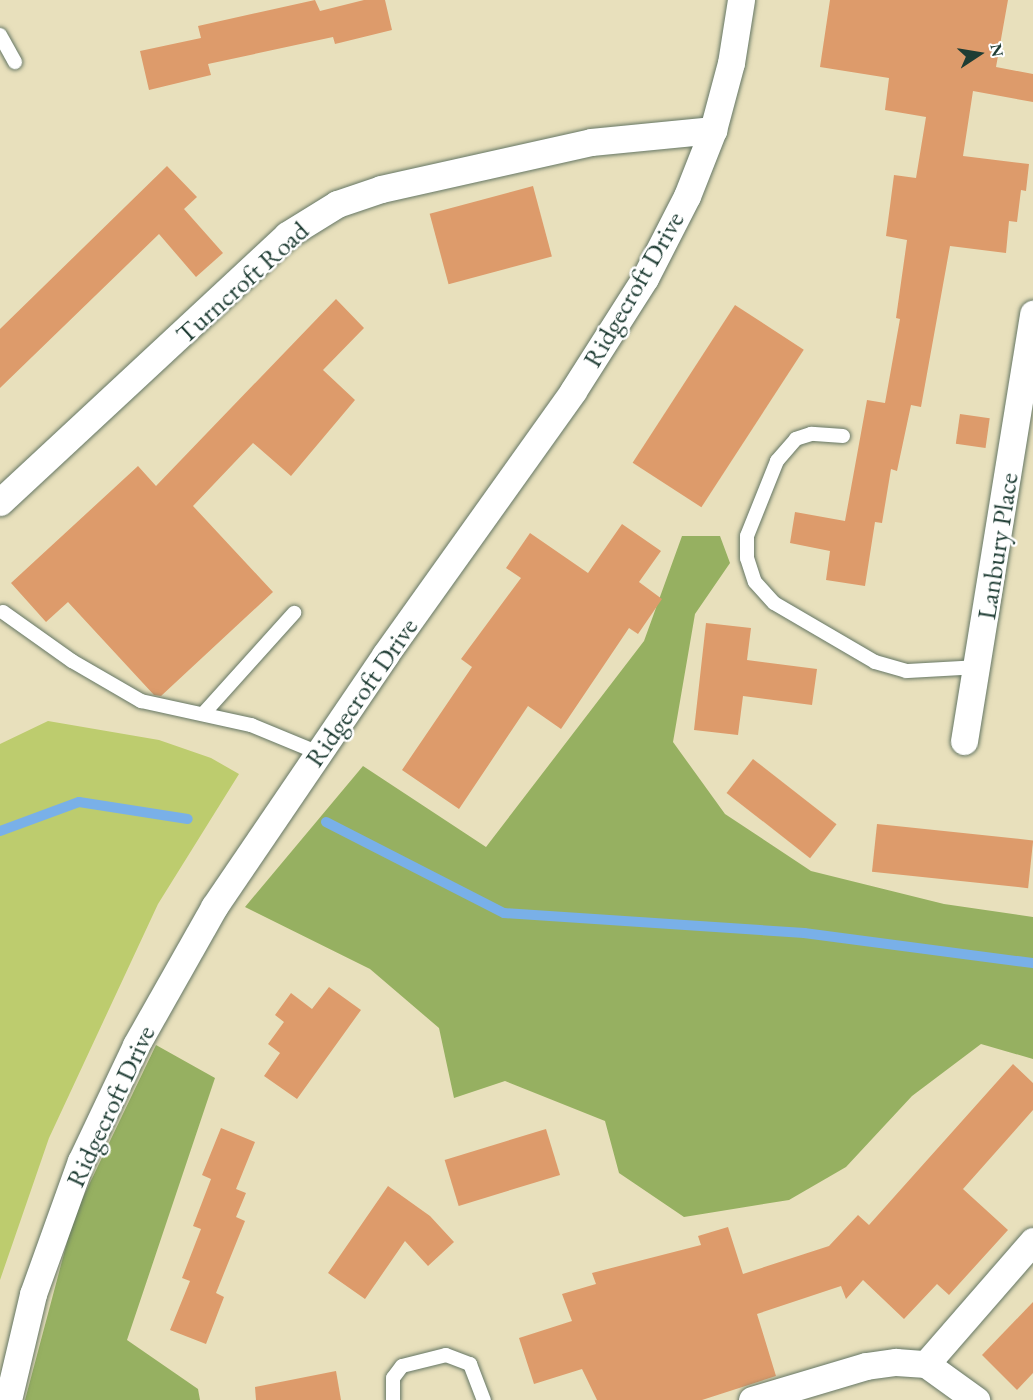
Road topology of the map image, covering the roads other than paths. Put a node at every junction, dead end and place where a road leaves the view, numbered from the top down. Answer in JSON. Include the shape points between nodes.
{"nodes":[{"id":1,"x":741,"y":0,"type":"edge"},
{"id":2,"x":0,"y":35,"type":"edge"},
{"id":3,"x":15,"y":62,"type":"dead end"},
{"id":4,"x":713,"y":130,"type":"junction"},
{"id":5,"x":1033,"y":314,"type":"edge"},
{"id":6,"x":843,"y":436,"type":"dead end"},
{"id":7,"x":0,"y":502,"type":"edge"},
{"id":8,"x":3,"y":612,"type":"dead end"},
{"id":9,"x":294,"y":613,"type":"dead end"},
{"id":10,"x":977,"y":667,"type":"junction"},
{"id":11,"x":204,"y":713,"type":"junction"},
{"id":12,"x":964,"y":741,"type":"dead end"},
{"id":13,"x":319,"y":753,"type":"junction"},
{"id":14,"x":1033,"y":1241,"type":"edge"},
{"id":15,"x":926,"y":1364,"type":"junction"},
{"id":16,"x":8,"y":1400,"type":"edge"},
{"id":17,"x":393,"y":1400,"type":"edge"},
{"id":18,"x":484,"y":1400,"type":"edge"},
{"id":19,"x":752,"y":1400,"type":"edge"},
{"id":20,"x":976,"y":1400,"type":"edge"}],
"edges":[{"from":1,"to":4,"type":"street","name":"Ridgecroft Drive","via":[[732,63]]},
{"from":2,"to":3,"type":"lane"},
{"from":4,"to":7,"type":"street","name":"Turncroft Road","via":[[591,142],[381,189],[336,204],[287,235]]},
{"from":4,"to":13,"type":"street","name":"Ridgecroft Drive","via":[[687,196],[633,297],[573,391]]},
{"from":5,"to":10,"type":"street","name":"Lanbury Place"},
{"from":6,"to":10,"type":"lane","via":[[811,434],[796,439],[777,461],[747,536],[747,558],[755,582],[774,603],[875,662],[906,671]]},
{"from":8,"to":11,"type":"lane","via":[[72,661],[141,700]]},
{"from":9,"to":11,"type":"lane"},
{"from":10,"to":12,"type":"street","name":"Lanbury Place"},
{"from":11,"to":13,"type":"lane","via":[[251,725]]},
{"from":13,"to":16,"type":"street","name":"Ridgecroft Drive","via":[[214,907],[136,1045],[81,1161],[33,1294]]},
{"from":14,"to":15,"type":"street"},
{"from":15,"to":19,"type":"street","via":[[866,1366]]},
{"from":15,"to":20,"type":"street"},
{"from":17,"to":18,"type":"lane","via":[[393,1378],[402,1366],[446,1355],[470,1364]]}]}
